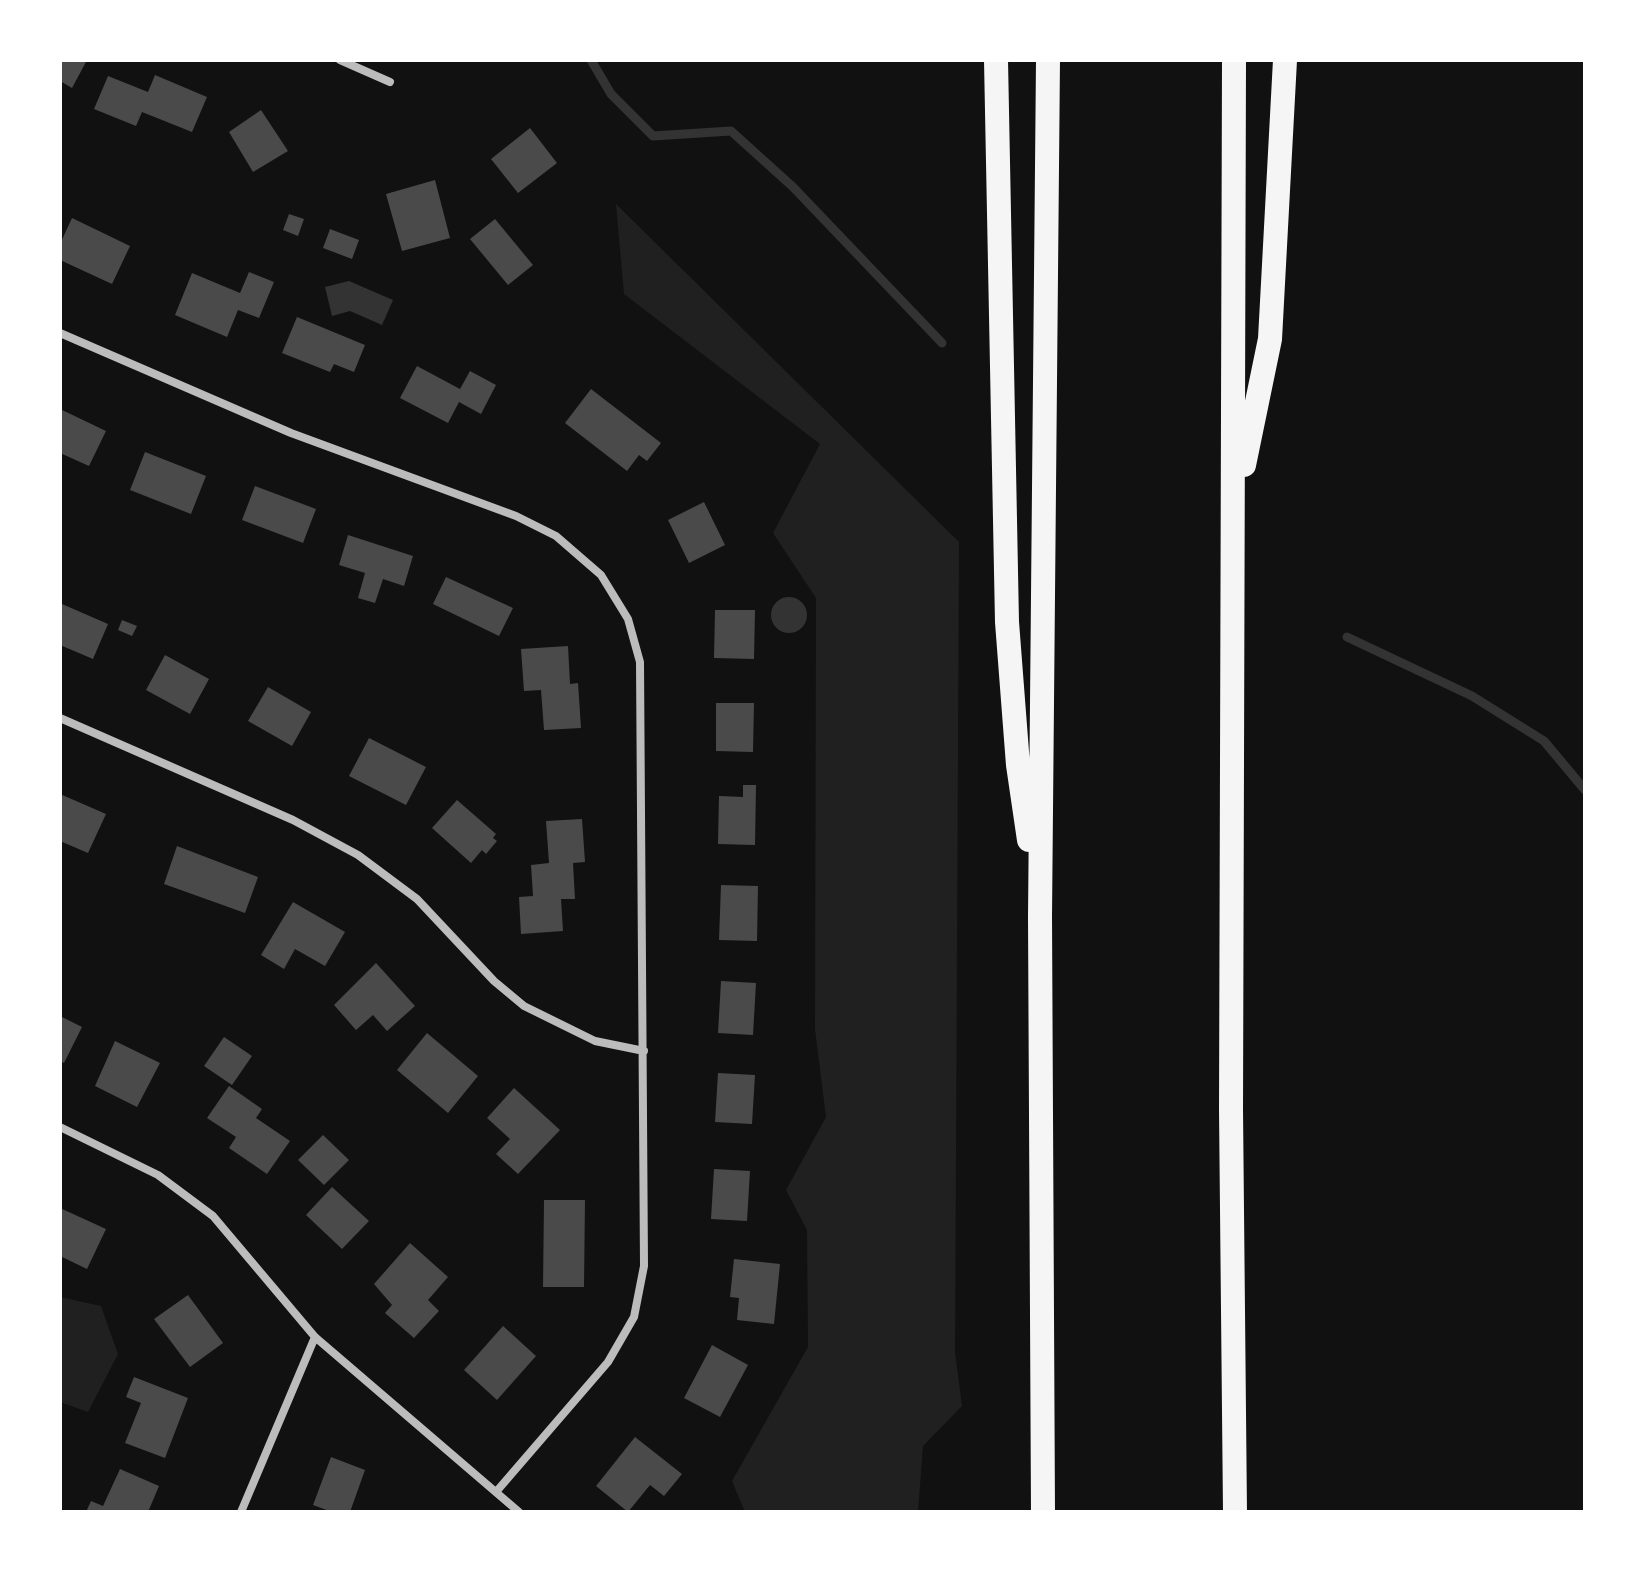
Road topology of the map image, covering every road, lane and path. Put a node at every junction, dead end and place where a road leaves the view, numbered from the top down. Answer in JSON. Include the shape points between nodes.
{"nodes":[{"id":1,"x":340,"y":60,"type":"edge"},
{"id":2,"x":996,"y":60,"type":"edge"},
{"id":3,"x":1048,"y":60,"type":"edge"},
{"id":4,"x":1234,"y":60,"type":"edge"},
{"id":5,"x":1285,"y":60,"type":"edge"},
{"id":6,"x":390,"y":82,"type":"dead end"},
{"id":7,"x":60,"y":333,"type":"edge"},
{"id":8,"x":1234,"y":515,"type":"junction"},
{"id":9,"x":60,"y":718,"type":"edge"},
{"id":10,"x":1040,"y":916,"type":"junction"},
{"id":11,"x":644,"y":1051,"type":"junction"},
{"id":12,"x":60,"y":1127,"type":"edge"},
{"id":13,"x":315,"y":1337,"type":"junction"},
{"id":14,"x":496,"y":1492,"type":"junction"},
{"id":15,"x":241,"y":1512,"type":"edge"},
{"id":16,"x":519,"y":1512,"type":"edge"},
{"id":17,"x":1043,"y":1512,"type":"edge"},
{"id":18,"x":1235,"y":1512,"type":"edge"}],
"edges":[{"from":1,"to":6,"type":"street"},
{"from":2,"to":10,"type":"highway","via":[[1007,622],[1018,765]]},
{"from":3,"to":10,"type":"highway"},
{"from":4,"to":8,"type":"highway"},
{"from":5,"to":8,"type":"highway","via":[[1270,339]]},
{"from":7,"to":11,"type":"street","via":[[291,433],[516,516],[556,536],[601,575],[628,619],[640,662]]},
{"from":8,"to":18,"type":"highway"},
{"from":9,"to":11,"type":"street","via":[[293,820],[358,855],[417,899],[524,1006],[595,1041]]},
{"from":10,"to":17,"type":"highway"},
{"from":11,"to":14,"type":"street","via":[[644,1266],[634,1317],[608,1362]]},
{"from":12,"to":13,"type":"street","via":[[158,1175],[213,1216]]},
{"from":13,"to":14,"type":"street"},
{"from":13,"to":15,"type":"street"},
{"from":14,"to":16,"type":"street"}]}
